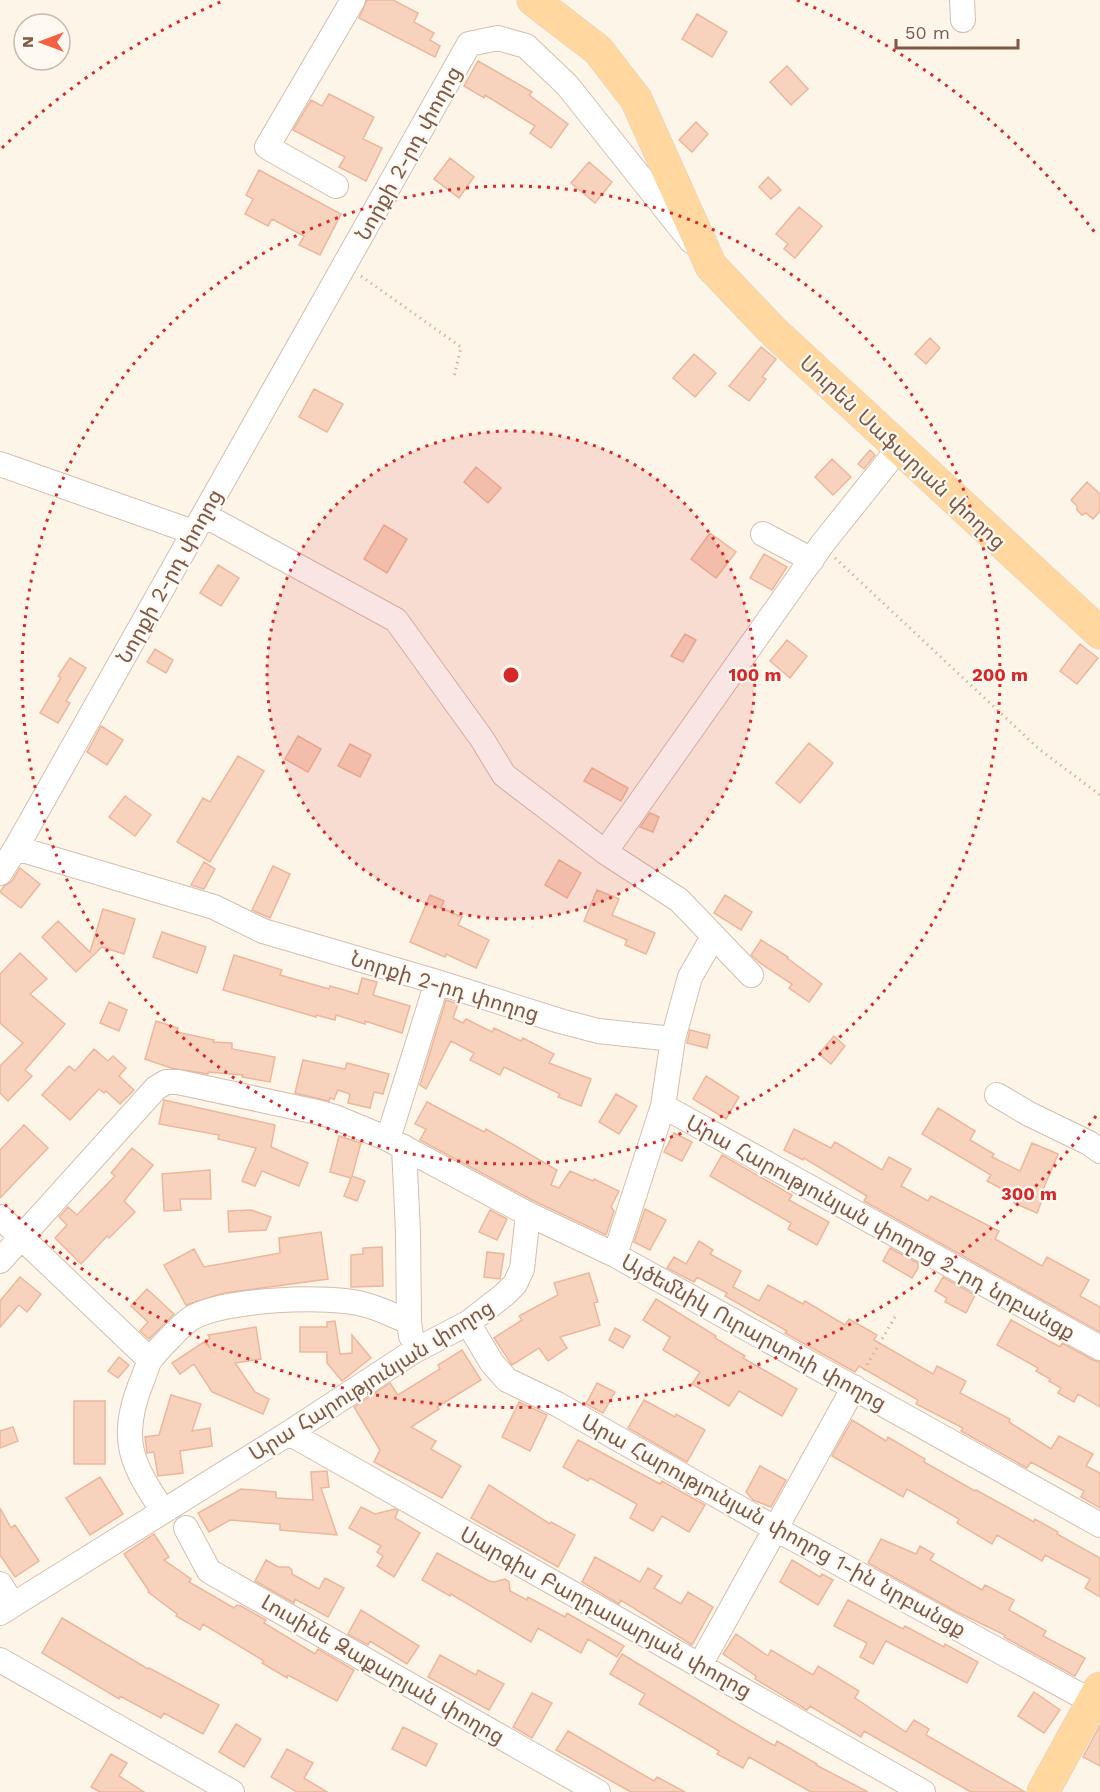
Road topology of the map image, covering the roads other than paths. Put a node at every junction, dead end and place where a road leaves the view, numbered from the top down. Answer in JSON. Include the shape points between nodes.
{"nodes":[{"id":1,"x":353,"y":0,"type":"edge"},
{"id":2,"x":534,"y":0,"type":"edge"},
{"id":3,"x":336,"y":186,"type":"dead end"},
{"id":4,"x":711,"y":266,"type":"junction"},
{"id":5,"x":899,"y":448,"type":"junction"},
{"id":6,"x":0,"y":464,"type":"edge"},
{"id":7,"x":199,"y":524,"type":"junction"},
{"id":8,"x":763,"y":534,"type":"dead end"},
{"id":9,"x":817,"y":553,"type":"junction"},
{"id":10,"x":1100,"y":633,"type":"edge"},
{"id":11,"x":16,"y":848,"type":"junction"},
{"id":12,"x":605,"y":852,"type":"junction"},
{"id":13,"x":0,"y":873,"type":"edge"},
{"id":14,"x":713,"y":937,"type":"junction"},
{"id":15,"x":751,"y":975,"type":"dead end"},
{"id":16,"x":437,"y":982,"type":"junction"},
{"id":17,"x":673,"y":1039,"type":"junction"},
{"id":18,"x":997,"y":1095,"type":"dead end"},
{"id":19,"x":663,"y":1106,"type":"junction"},
{"id":20,"x":396,"y":1143,"type":"junction"},
{"id":21,"x":1100,"y":1151,"type":"edge"},
{"id":22,"x":528,"y":1214,"type":"junction"},
{"id":23,"x":0,"y":1217,"type":"edge"},
{"id":24,"x":22,"y":1237,"type":"junction"},
{"id":25,"x":615,"y":1254,"type":"junction"},
{"id":26,"x":0,"y":1261,"type":"edge"},
{"id":27,"x":409,"y":1322,"type":"junction"},
{"id":28,"x":468,"y":1323,"type":"junction"},
{"id":29,"x":1100,"y":1348,"type":"edge"},
{"id":30,"x":414,"y":1352,"type":"junction"},
{"id":31,"x":150,"y":1360,"type":"junction"},
{"id":32,"x":854,"y":1388,"type":"junction"},
{"id":33,"x":289,"y":1433,"type":"junction"},
{"id":34,"x":162,"y":1511,"type":"junction"},
{"id":35,"x":1100,"y":1525,"type":"edge"},
{"id":36,"x":186,"y":1528,"type":"dead end"},
{"id":37,"x":776,"y":1529,"type":"junction"},
{"id":38,"x":4,"y":1600,"type":"edge"},
{"id":39,"x":0,"y":1660,"type":"edge"},
{"id":40,"x":700,"y":1665,"type":"junction"},
{"id":41,"x":1097,"y":1699,"type":"edge"},
{"id":42,"x":232,"y":1792,"type":"edge"},
{"id":43,"x":598,"y":1792,"type":"edge"},
{"id":44,"x":923,"y":1792,"type":"edge"},
{"id":45,"x":1043,"y":1792,"type":"edge"}],
"edges":[{"from":1,"to":3,"type":"street","via":[[267,147]]},
{"from":2,"to":4,"type":"main road","via":[[598,50],[636,99]]},
{"from":4,"to":5,"type":"main road","name":"Սուրեն Սաֆարյան փողոց","via":[[772,330]]},
{"from":4,"to":7,"type":"street","name":"Նորքի 2-րդ փողոց","via":[[567,85],[526,46],[498,38],[469,44]]},
{"from":5,"to":9,"type":"street"},
{"from":5,"to":10,"type":"main road","name":"Սուրեն Սաֆարյան փողոց"},
{"from":6,"to":7,"type":"street"},
{"from":7,"to":11,"type":"street","name":"Նորքի 2-րդ փողոց"},
{"from":7,"to":12,"type":"street","via":[[396,620],[504,775]]},
{"from":8,"to":9,"type":"street"},
{"from":9,"to":12,"type":"street"},
{"from":11,"to":13,"type":"street","name":"Նորքի 2-րդ փողոց"},
{"from":11,"to":16,"type":"street","name":"Նորքի 2-րդ փողոց","via":[[214,907],[263,931]]},
{"from":12,"to":14,"type":"street","via":[[679,900]]},
{"from":14,"to":15,"type":"street"},
{"from":14,"to":17,"type":"street","via":[[690,977]]},
{"from":16,"to":17,"type":"street","name":"Նորքի 2-րդ փողոց","via":[[560,1022],[598,1031]]},
{"from":16,"to":20,"type":"street"},
{"from":17,"to":19,"type":"street"},
{"from":18,"to":21,"type":"street"},
{"from":19,"to":25,"type":"street"},
{"from":19,"to":29,"type":"street","name":"Արա Հարությունյան փողոց 2-րդ նրբանցք"},
{"from":20,"to":22,"type":"street","name":"Այծեմնիկ Ուրարտուի փողոց"},
{"from":20,"to":24,"type":"street","name":"Այծեմնիկ Ուրարտուի փողոց","via":[[317,1112],[165,1082]]},
{"from":20,"to":27,"type":"street","via":[[408,1233]]},
{"from":22,"to":25,"type":"street","name":"Այծեմնիկ Ուրարտուի փողոց"},
{"from":22,"to":28,"type":"street","name":"Արա Հարությունյան փողոց","via":[[522,1269],[515,1284]]},
{"from":23,"to":24,"type":"street"},
{"from":24,"to":26,"type":"street"},
{"from":24,"to":31,"type":"street"},
{"from":25,"to":32,"type":"street","name":"Այծեմնիկ Ուրարտուի փողոց"},
{"from":27,"to":30,"type":"street"},
{"from":27,"to":31,"type":"street","name":"Արա Հարությունյան փողոց","via":[[365,1304],[334,1299],[224,1307],[190,1319]]},
{"from":28,"to":30,"type":"street","name":"Արա Հարությունյան փողոց"},
{"from":28,"to":37,"type":"street","name":"Արա Հարությունյան փողոց 1-ին նրբանցք","via":[[507,1380],[557,1404]]},
{"from":30,"to":33,"type":"street","name":"Արա Հարությունյան փողոց"},
{"from":31,"to":34,"type":"street","name":"Արա Հարությունյան փողոց","via":[[134,1403],[130,1439],[141,1478]]},
{"from":32,"to":35,"type":"street","name":"Այծեմնիկ Ուրարտուի փողոց"},
{"from":32,"to":37,"type":"street"},
{"from":33,"to":34,"type":"street","name":"Արա Հարությունյան փողոց"},
{"from":33,"to":40,"type":"street","name":"Սարգիս Բաղդասարյան փողոց"},
{"from":34,"to":38,"type":"street","name":"Արա Հարությունյան փողոց"},
{"from":36,"to":43,"type":"street","name":"Լուսինե Զաքարյան փողոց","via":[[209,1571]]},
{"from":37,"to":40,"type":"street"},
{"from":37,"to":41,"type":"street","name":"Արա Հարությունյան փողոց 1-ին նրբանցք"},
{"from":39,"to":42,"type":"street"},
{"from":40,"to":44,"type":"street","name":"Սարգիս Բաղդասարյան փողոց"},
{"from":41,"to":45,"type":"main road"}]}
